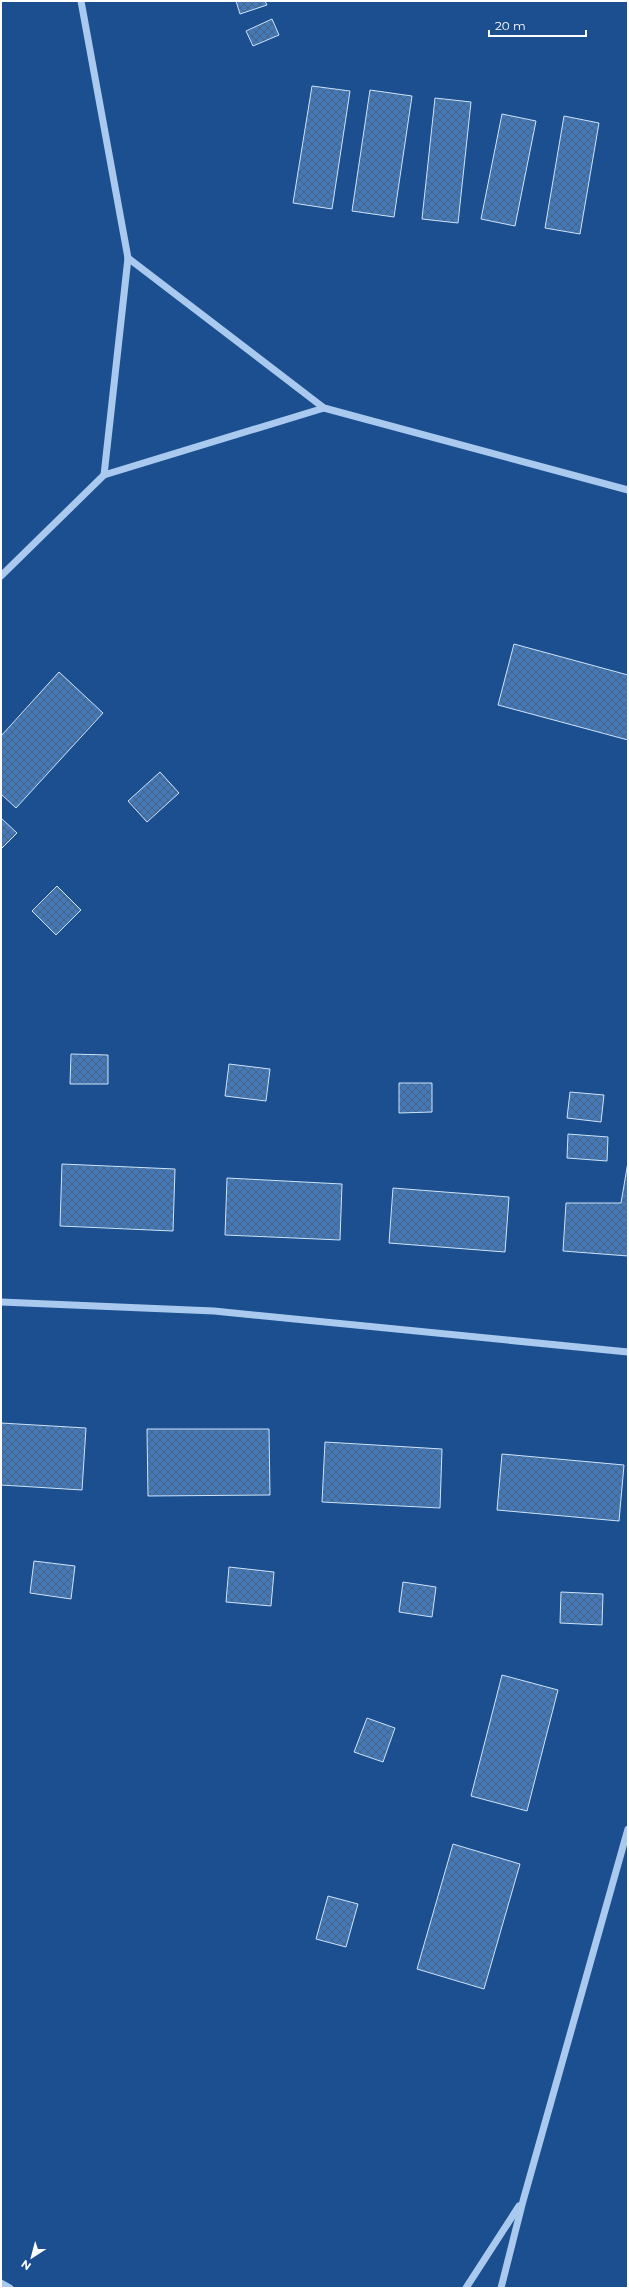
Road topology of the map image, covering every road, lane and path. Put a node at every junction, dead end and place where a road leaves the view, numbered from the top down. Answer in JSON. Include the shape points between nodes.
{"nodes":[{"id":1,"x":81,"y":1,"type":"edge"},
{"id":2,"x":128,"y":258,"type":"junction"},
{"id":3,"x":324,"y":408,"type":"junction"},
{"id":4,"x":104,"y":475,"type":"junction"},
{"id":5,"x":628,"y":490,"type":"edge"},
{"id":6,"x":1,"y":576,"type":"edge"},
{"id":7,"x":1,"y":1302,"type":"edge"},
{"id":8,"x":628,"y":1352,"type":"edge"},
{"id":9,"x":628,"y":1829,"type":"edge"},
{"id":10,"x":523,"y":2201,"type":"junction"},
{"id":11,"x":1,"y":2283,"type":"edge"},
{"id":12,"x":10,"y":2288,"type":"edge"},
{"id":13,"x":466,"y":2288,"type":"edge"},
{"id":14,"x":501,"y":2288,"type":"edge"}],
"edges":[{"from":1,"to":2,"type":"street"},
{"from":2,"to":3,"type":"street"},
{"from":2,"to":4,"type":"street"},
{"from":3,"to":4,"type":"street"},
{"from":3,"to":5,"type":"street"},
{"from":4,"to":6,"type":"street"},
{"from":7,"to":8,"type":"street","via":[[214,1311]]},
{"from":9,"to":10,"type":"street"},
{"from":10,"to":13,"type":"street"},
{"from":10,"to":14,"type":"street"},
{"from":11,"to":12,"type":"street"}]}
